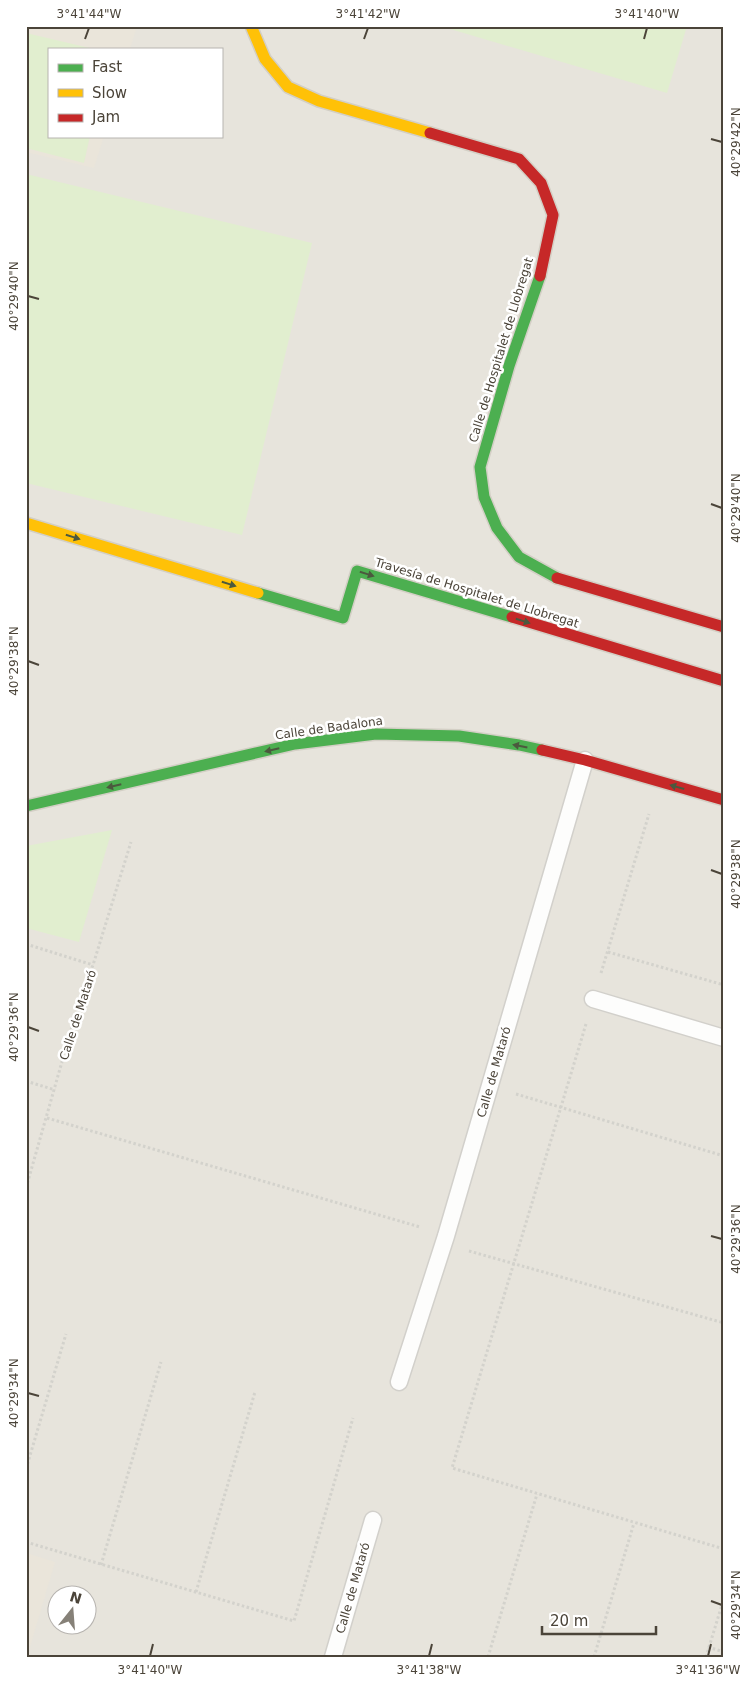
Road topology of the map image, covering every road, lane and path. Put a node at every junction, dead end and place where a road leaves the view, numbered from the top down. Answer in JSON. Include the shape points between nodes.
{"nodes":[{"id":1,"x":252,"y":26,"type":"edge"},
{"id":2,"x":26,"y":523,"type":"edge"},
{"id":3,"x":724,"y":627,"type":"edge"},
{"id":4,"x":724,"y":681,"type":"edge"},
{"id":5,"x":585,"y":760,"type":"junction"},
{"id":6,"x":724,"y":800,"type":"edge"},
{"id":7,"x":26,"y":806,"type":"edge"},
{"id":8,"x":650,"y":811,"type":"dead end"},
{"id":9,"x":131,"y":842,"type":"dead end"},
{"id":10,"x":26,"y":944,"type":"edge"},
{"id":11,"x":608,"y":952,"type":"junction"},
{"id":12,"x":94,"y":965,"type":"junction"},
{"id":13,"x":724,"y":986,"type":"edge"},
{"id":14,"x":593,"y":999,"type":"junction"},
{"id":15,"x":724,"y":1038,"type":"edge"},
{"id":16,"x":26,"y":1081,"type":"edge"},
{"id":17,"x":490,"y":1086,"type":"junction"},
{"id":18,"x":55,"y":1090,"type":"junction"},
{"id":19,"x":562,"y":1108,"type":"junction"},
{"id":20,"x":47,"y":1118,"type":"junction"},
{"id":21,"x":724,"y":1156,"type":"edge"},
{"id":22,"x":26,"y":1188,"type":"edge"},
{"id":23,"x":445,"y":1240,"type":"junction"},
{"id":24,"x":514,"y":1263,"type":"junction"},
{"id":25,"x":724,"y":1323,"type":"edge"},
{"id":26,"x":66,"y":1334,"type":"dead end"},
{"id":27,"x":162,"y":1362,"type":"dead end"},
{"id":28,"x":399,"y":1382,"type":"dead end"},
{"id":29,"x":255,"y":1392,"type":"dead end"},
{"id":30,"x":353,"y":1418,"type":"dead end"},
{"id":31,"x":26,"y":1469,"type":"edge"},
{"id":32,"x":537,"y":1494,"type":"junction"},
{"id":33,"x":373,"y":1520,"type":"dead end"},
{"id":34,"x":634,"y":1523,"type":"junction"},
{"id":35,"x":26,"y":1542,"type":"edge"},
{"id":36,"x":724,"y":1550,"type":"edge"},
{"id":37,"x":101,"y":1565,"type":"junction"},
{"id":38,"x":196,"y":1592,"type":"junction"},
{"id":39,"x":724,"y":1598,"type":"edge"},
{"id":40,"x":708,"y":1647,"type":"junction"},
{"id":41,"x":724,"y":1652,"type":"edge"},
{"id":42,"x":333,"y":1657,"type":"edge"},
{"id":43,"x":488,"y":1657,"type":"edge"},
{"id":44,"x":594,"y":1657,"type":"edge"},
{"id":45,"x":706,"y":1657,"type":"edge"}],
"edges":[{"from":1,"to":3,"type":"street","name":"Calle de Hospitalet de Llobregat","via":[[265,59],[288,87],[319,101],[519,159],[541,182],[553,215],[541,274],[509,366],[480,467],[484,498],[497,528],[519,557],[553,577]]},
{"from":2,"to":4,"type":"street","name":"Travesía de Hospitalet de Llobregat","one_way":true,"via":[[343,618],[357,571]]},
{"from":6,"to":5,"type":"street","name":"Calle de Badalona","one_way":true},
{"from":5,"to":7,"type":"street","name":"Calle de Badalona","one_way":true,"via":[[520,745],[459,736],[376,734],[295,744]]},
{"from":5,"to":17,"type":"lane","name":"Calle de Mataró"},
{"from":8,"to":11,"type":"path"},
{"from":9,"to":12,"type":"path","name":"Calle de Mataró"},
{"from":10,"to":12,"type":"path"},
{"from":11,"to":13,"type":"path"},
{"from":11,"to":14,"type":"path"},
{"from":12,"to":18,"type":"path","name":"Calle de Mataró","via":[[81,995]]},
{"from":14,"to":15,"type":"lane"},
{"from":14,"to":19,"type":"path"},
{"from":16,"to":18,"type":"path"},
{"from":17,"to":19,"type":"path"},
{"from":17,"to":23,"type":"lane","name":"Calle de Mataró"},
{"from":18,"to":20,"type":"path","name":"Calle de Mataró"},
{"from":19,"to":21,"type":"path"},
{"from":19,"to":24,"type":"path"},
{"from":20,"to":22,"type":"path","name":"Calle de Mataró"},
{"from":20,"to":23,"type":"path"},
{"from":23,"to":24,"type":"path"},
{"from":23,"to":28,"type":"lane","name":"Calle de Mataró"},
{"from":24,"to":25,"type":"path"},
{"from":24,"to":32,"type":"path","via":[[452,1468]]},
{"from":26,"to":31,"type":"path"},
{"from":27,"to":37,"type":"path"},
{"from":29,"to":38,"type":"path"},
{"from":30,"to":38,"type":"path","via":[[294,1621]]},
{"from":32,"to":34,"type":"path"},
{"from":32,"to":43,"type":"path"},
{"from":33,"to":42,"type":"lane","name":"Calle de Mataró"},
{"from":34,"to":36,"type":"path"},
{"from":34,"to":44,"type":"path"},
{"from":35,"to":37,"type":"path"},
{"from":37,"to":38,"type":"path"},
{"from":39,"to":40,"type":"path"},
{"from":40,"to":41,"type":"path"},
{"from":40,"to":45,"type":"path"}]}
